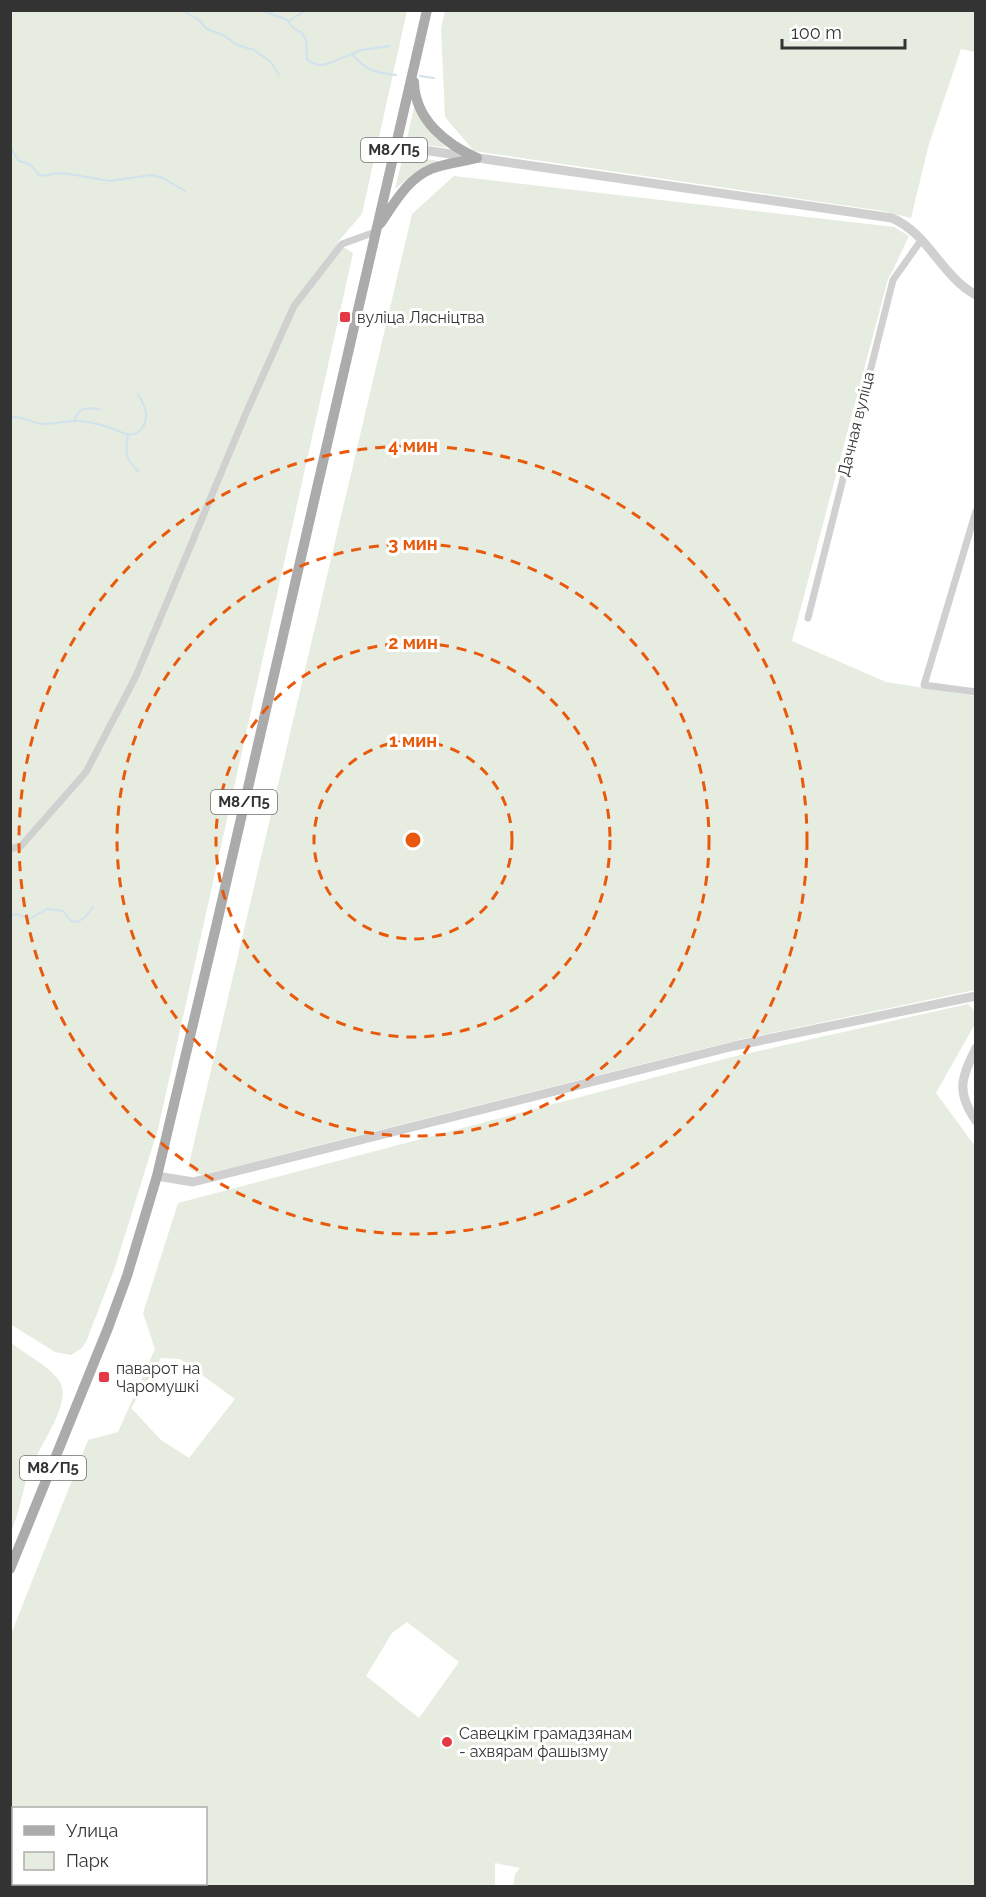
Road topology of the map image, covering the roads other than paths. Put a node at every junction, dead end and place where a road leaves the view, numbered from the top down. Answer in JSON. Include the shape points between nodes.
{"nodes":[{"id":1,"x":426,"y":10,"type":"edge"},
{"id":2,"x":413,"y":68,"type":"junction"},
{"id":3,"x":395,"y":146,"type":"junction"},
{"id":4,"x":477,"y":158,"type":"junction"},
{"id":5,"x":375,"y":232,"type":"junction"},
{"id":6,"x":922,"y":239,"type":"junction"},
{"id":7,"x":975,"y":295,"type":"edge"},
{"id":8,"x":975,"y":511,"type":"edge"},
{"id":9,"x":808,"y":618,"type":"dead end"},
{"id":10,"x":975,"y":692,"type":"edge"},
{"id":11,"x":10,"y":849,"type":"edge"},
{"id":12,"x":975,"y":996,"type":"edge"},
{"id":13,"x":975,"y":1048,"type":"edge"},
{"id":14,"x":975,"y":1121,"type":"edge"},
{"id":15,"x":157,"y":1176,"type":"junction"},
{"id":16,"x":10,"y":1569,"type":"edge"}],
"edges":[{"from":1,"to":2,"type":"main road","number":"М8/П5"},
{"from":2,"to":3,"type":"main road","number":"М8/П5"},
{"from":2,"to":4,"type":"main road","via":[[414,93],[430,124],[456,148]]},
{"from":3,"to":4,"type":"street"},
{"from":3,"to":5,"type":"main road","number":"М8/П5"},
{"from":4,"to":5,"type":"main road","via":[[432,169],[420,176],[401,194]]},
{"from":4,"to":6,"type":"street","via":[[879,215],[900,222]]},
{"from":5,"to":11,"type":"street","via":[[342,244],[294,306],[136,676],[91,763],[21,846]]},
{"from":5,"to":15,"type":"main road","number":"М8/П5"},
{"from":6,"to":7,"type":"street","via":[[959,283]]},
{"from":6,"to":9,"type":"street","name":"Дачная вуліца","via":[[893,280]]},
{"from":8,"to":10,"type":"street","via":[[924,685]]},
{"from":12,"to":15,"type":"street","via":[[734,1046],[203,1180]]},
{"from":13,"to":14,"type":"street","via":[[965,1069],[962,1091]]},
{"from":15,"to":16,"type":"main road","number":"М8/П5","via":[[108,1328]]}]}
